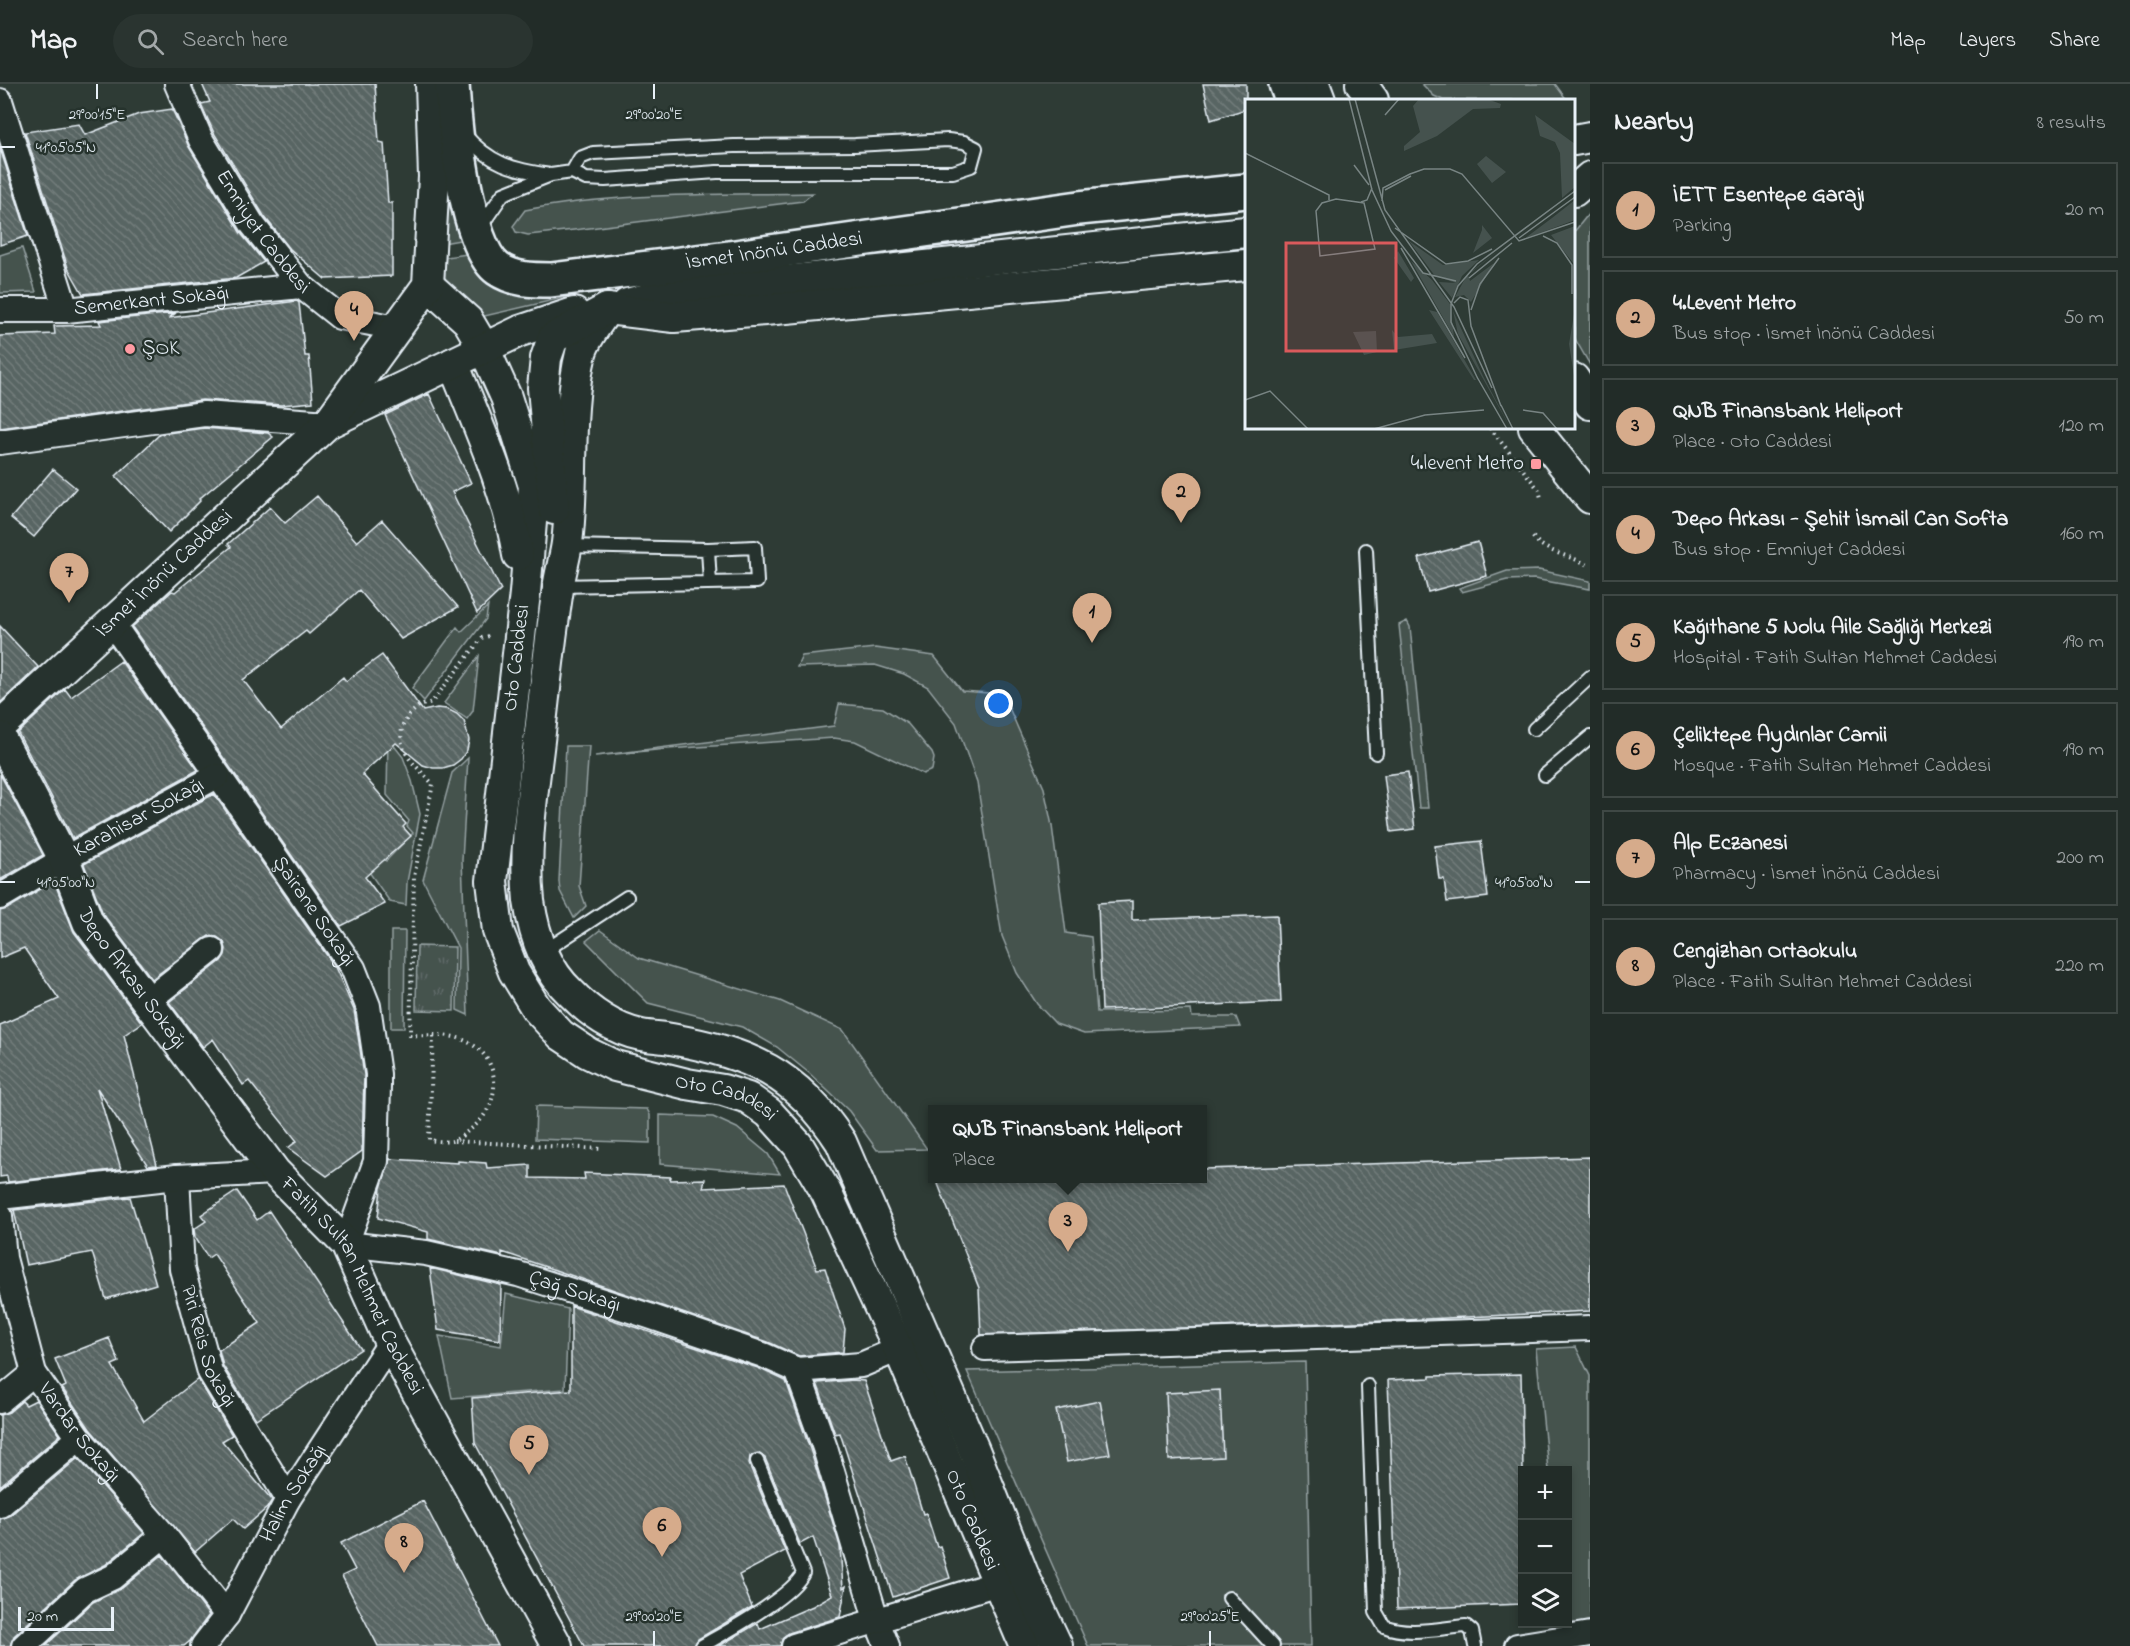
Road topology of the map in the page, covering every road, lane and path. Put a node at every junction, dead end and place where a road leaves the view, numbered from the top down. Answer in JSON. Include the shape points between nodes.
{"nodes":[{"id":1,"x":177,"y":84,"type":"edge"},
{"id":2,"x":431,"y":84,"type":"edge"},
{"id":3,"x":1286,"y":84,"type":"edge"},
{"id":4,"x":1314,"y":84,"type":"edge"},
{"id":5,"x":1361,"y":84,"type":"edge"},
{"id":6,"x":453,"y":99,"type":"edge"},
{"id":7,"x":1292,"y":99,"type":"edge"},
{"id":8,"x":1320,"y":99,"type":"edge"},
{"id":9,"x":1372,"y":99,"type":"edge"},
{"id":10,"x":0,"y":100,"type":"edge"},
{"id":11,"x":1590,"y":137,"type":"edge"},
{"id":12,"x":1575,"y":140,"type":"edge"},
{"id":13,"x":572,"y":172,"type":"junction"},
{"id":14,"x":1590,"y":172,"type":"edge"},
{"id":15,"x":551,"y":175,"type":"junction"},
{"id":16,"x":1575,"y":177,"type":"edge"},
{"id":17,"x":1590,"y":177,"type":"edge"},
{"id":18,"x":1575,"y":190,"type":"edge"},
{"id":19,"x":1245,"y":191,"type":"edge"},
{"id":20,"x":1245,"y":232,"type":"edge"},
{"id":21,"x":478,"y":239,"type":"junction"},
{"id":22,"x":1245,"y":265,"type":"edge"},
{"id":23,"x":428,"y":285,"type":"junction"},
{"id":24,"x":301,"y":286,"type":"junction"},
{"id":25,"x":607,"y":309,"type":"junction"},
{"id":26,"x":0,"y":310,"type":"edge"},
{"id":27,"x":66,"y":310,"type":"junction"},
{"id":28,"x":468,"y":321,"type":"junction"},
{"id":29,"x":396,"y":328,"type":"junction"},
{"id":30,"x":520,"y":332,"type":"junction"},
{"id":31,"x":484,"y":348,"type":"junction"},
{"id":32,"x":453,"y":363,"type":"junction"},
{"id":33,"x":1575,"y":380,"type":"edge"},
{"id":34,"x":1590,"y":404,"type":"edge"},
{"id":35,"x":328,"y":423,"type":"junction"},
{"id":36,"x":1491,"y":429,"type":"edge"},
{"id":37,"x":1535,"y":429,"type":"edge"},
{"id":38,"x":0,"y":442,"type":"edge"},
{"id":39,"x":1541,"y":498,"type":"dead end"},
{"id":40,"x":1590,"y":498,"type":"edge"},
{"id":41,"x":1533,"y":537,"type":"dead end"},
{"id":42,"x":566,"y":546,"type":"junction"},
{"id":43,"x":708,"y":549,"type":"junction"},
{"id":44,"x":1366,"y":550,"type":"dead end"},
{"id":45,"x":1590,"y":566,"type":"edge"},
{"id":46,"x":710,"y":583,"type":"junction"},
{"id":47,"x":558,"y":586,"type":"junction"},
{"id":48,"x":525,"y":593,"type":"junction"},
{"id":49,"x":112,"y":623,"type":"junction"},
{"id":50,"x":520,"y":637,"type":"junction"},
{"id":51,"x":1590,"y":677,"type":"edge"},
{"id":52,"x":0,"y":726,"type":"edge"},
{"id":53,"x":1534,"y":729,"type":"dead end"},
{"id":54,"x":0,"y":737,"type":"edge"},
{"id":55,"x":1590,"y":737,"type":"edge"},
{"id":56,"x":1376,"y":753,"type":"dead end"},
{"id":57,"x":1545,"y":775,"type":"dead end"},
{"id":58,"x":217,"y":776,"type":"junction"},
{"id":59,"x":64,"y":859,"type":"junction"},
{"id":60,"x":0,"y":897,"type":"edge"},
{"id":61,"x":627,"y":897,"type":"dead end"},
{"id":62,"x":212,"y":951,"type":"dead end"},
{"id":63,"x":542,"y":953,"type":"junction"},
{"id":64,"x":146,"y":1002,"type":"junction"},
{"id":65,"x":433,"y":1036,"type":"junction"},
{"id":66,"x":453,"y":1141,"type":"junction"},
{"id":67,"x":602,"y":1149,"type":"dead end"},
{"id":68,"x":275,"y":1172,"type":"junction"},
{"id":69,"x":177,"y":1177,"type":"junction"},
{"id":70,"x":0,"y":1197,"type":"edge"},
{"id":71,"x":0,"y":1216,"type":"edge"},
{"id":72,"x":346,"y":1244,"type":"junction"},
{"id":73,"x":1590,"y":1328,"type":"edge"},
{"id":74,"x":390,"y":1343,"type":"junction"},
{"id":75,"x":985,"y":1348,"type":"dead end"},
{"id":76,"x":900,"y":1349,"type":"junction"},
{"id":77,"x":797,"y":1370,"type":"junction"},
{"id":78,"x":34,"y":1373,"type":"junction"},
{"id":79,"x":0,"y":1380,"type":"edge"},
{"id":80,"x":1368,"y":1386,"type":"dead end"},
{"id":81,"x":0,"y":1401,"type":"edge"},
{"id":82,"x":79,"y":1438,"type":"junction"},
{"id":83,"x":757,"y":1461,"type":"dead end"},
{"id":84,"x":288,"y":1499,"type":"junction"},
{"id":85,"x":0,"y":1505,"type":"edge"},
{"id":86,"x":164,"y":1535,"type":"junction"},
{"id":87,"x":1010,"y":1579,"type":"junction"},
{"id":88,"x":1229,"y":1598,"type":"dead end"},
{"id":89,"x":226,"y":1615,"type":"junction"},
{"id":90,"x":876,"y":1619,"type":"junction"},
{"id":91,"x":1590,"y":1634,"type":"edge"},
{"id":92,"x":24,"y":1646,"type":"edge"},
{"id":93,"x":202,"y":1646,"type":"edge"},
{"id":94,"x":557,"y":1646,"type":"edge"},
{"id":95,"x":702,"y":1646,"type":"edge"},
{"id":96,"x":794,"y":1646,"type":"edge"},
{"id":97,"x":887,"y":1646,"type":"edge"},
{"id":98,"x":1025,"y":1646,"type":"edge"},
{"id":99,"x":1057,"y":1646,"type":"edge"},
{"id":100,"x":1273,"y":1646,"type":"edge"},
{"id":101,"x":1475,"y":1646,"type":"edge"},
{"id":102,"x":1517,"y":1646,"type":"edge"}],
"edges":[{"from":1,"to":24,"type":"street","name":"Emniyet Caddesi","via":[[201,140],[246,215]]},
{"from":2,"to":23,"type":"street","via":[[434,177]]},
{"from":3,"to":7,"type":"main road"},
{"from":4,"to":8,"type":"street"},
{"from":5,"to":9,"type":"street"},
{"from":6,"to":15,"type":"lane","via":[[464,134],[475,146],[492,159],[524,172]]},
{"from":6,"to":21,"type":"main road","name":"İsmet İnönü Caddesi","via":[[470,214]]},
{"from":10,"to":27,"type":"street"},
{"from":11,"to":12,"type":"street"},
{"from":13,"to":13,"type":"lane","via":[[605,180],[717,172],[953,172],[971,166],[976,148],[948,140],[593,153],[580,158]]},
{"from":13,"to":15,"type":"lane"},
{"from":14,"to":16,"type":"street"},
{"from":15,"to":21,"type":"lane","via":[[503,194],[482,224]]},
{"from":17,"to":18,"type":"street"},
{"from":19,"to":21,"type":"main road","name":"İsmet İnönü Caddesi","via":[[1079,208],[551,280],[526,281],[497,269]]},
{"from":20,"to":25,"type":"street","name":"İsmet İnönü Caddesi","via":[[670,293]]},
{"from":22,"to":25,"type":"street","via":[[675,317]]},
{"from":23,"to":28,"type":"street","name":"İsmet İnönü Caddesi"},
{"from":23,"to":29,"type":"street","name":"İsmet İnönü Caddesi"},
{"from":24,"to":27,"type":"street","name":"Semerkant Sokağı"},
{"from":24,"to":29,"type":"street","name":"Emniyet Caddesi","via":[[340,317]]},
{"from":25,"to":30,"type":"street","name":"İsmet İnönü Caddesi","via":[[574,313]]},
{"from":25,"to":42,"type":"street","via":[[582,349],[575,384]]},
{"from":25,"to":47,"type":"street","via":[[553,338],[546,358],[543,388]]},
{"from":26,"to":27,"type":"street","name":"Semerkant Sokağı"},
{"from":28,"to":30,"type":"street","name":"İsmet İnönü Caddesi","via":[[487,330]]},
{"from":28,"to":31,"type":"street","name":"İsmet İnönü Caddesi"},
{"from":29,"to":35,"type":"street","name":"İsmet İnönü Caddesi"},
{"from":30,"to":31,"type":"street","name":"İsmet İnönü Caddesi"},
{"from":31,"to":32,"type":"street","name":"İsmet İnönü Caddesi"},
{"from":31,"to":48,"type":"street","name":"İsmet İnönü Caddesi","via":[[506,397],[534,486]]},
{"from":32,"to":35,"type":"street","name":"İsmet İnönü Caddesi"},
{"from":32,"to":48,"type":"street","via":[[512,521]]},
{"from":33,"to":34,"type":"street"},
{"from":35,"to":38,"type":"street","via":[[204,414]]},
{"from":35,"to":49,"type":"street","name":"İsmet İnönü Caddesi"},
{"from":36,"to":39,"type":"path","via":[[1539,490]]},
{"from":37,"to":40,"type":"street"},
{"from":41,"to":45,"type":"path","via":[[1538,544]]},
{"from":42,"to":43,"type":"lane"},
{"from":42,"to":47,"type":"street"},
{"from":43,"to":46,"type":"lane"},
{"from":43,"to":46,"type":"lane","via":[[755,547],[757,582]]},
{"from":44,"to":56,"type":"lane"},
{"from":46,"to":47,"type":"lane"},
{"from":47,"to":63,"type":"street","via":[[527,869]]},
{"from":48,"to":50,"type":"street","name":"Oto Caddesi"},
{"from":49,"to":52,"type":"street","name":"İsmet İnönü Caddesi"},
{"from":49,"to":58,"type":"street","name":"Şairane Sokağı"},
{"from":50,"to":65,"type":"path","via":[[482,638],[432,702],[419,706],[402,727],[404,750],[433,784],[414,878],[410,1035]]},
{"from":50,"to":76,"type":"street","name":"Oto Caddesi","via":[[492,881],[498,932],[514,972],[536,1008],[561,1035],[588,1053],[615,1066],[748,1098],[769,1113],[798,1145],[826,1192]]},
{"from":51,"to":53,"type":"lane"},
{"from":54,"to":59,"type":"street","name":"Depo Arkası Sokağı"},
{"from":55,"to":57,"type":"lane"},
{"from":58,"to":59,"type":"street","name":"Karahisar Sokağı"},
{"from":58,"to":72,"type":"street","name":"Şairane Sokağı","via":[[353,968],[368,1005],[382,1099],[376,1161]]},
{"from":59,"to":60,"type":"street","name":"Karahisar Sokağı"},
{"from":59,"to":64,"type":"street","name":"Depo Arkası Sokağı","via":[[88,922]]},
{"from":61,"to":63,"type":"lane"},
{"from":62,"to":64,"type":"street"},
{"from":63,"to":87,"type":"street","via":[[569,992],[612,1024],[640,1035],[670,1038],[745,1057],[779,1074],[827,1120],[841,1142],[974,1450]]},
{"from":64,"to":68,"type":"street","name":"Depo Arkası Sokağı"},
{"from":65,"to":66,"type":"path","via":[[429,1140]]},
{"from":65,"to":66,"type":"path","via":[[461,1039],[474,1046],[485,1056],[495,1085],[484,1118]]},
{"from":66,"to":67,"type":"path"},
{"from":68,"to":69,"type":"street","name":"Fatih Sultan Mehmet Caddesi"},
{"from":68,"to":72,"type":"street","name":"Fatih Sultan Mehmet Caddesi"},
{"from":69,"to":70,"type":"street","name":"Fatih Sultan Mehmet Caddesi"},
{"from":69,"to":84,"type":"street","name":"Piri Reis Sokağı","via":[[182,1269],[210,1372]]},
{"from":71,"to":78,"type":"street","name":"Vardar Sokağı","via":[[4,1258]]},
{"from":72,"to":74,"type":"street","name":"Fatih Sultan Mehmet Caddesi"},
{"from":72,"to":77,"type":"street","name":"Çağ Sokağı","via":[[426,1253],[518,1274],[763,1355]]},
{"from":73,"to":75,"type":"street"},
{"from":74,"to":84,"type":"street","name":"Halim Sokağı"},
{"from":74,"to":94,"type":"street","name":"Fatih Sultan Mehmet Caddesi"},
{"from":76,"to":77,"type":"street","name":"Çağ Sokağı","via":[[861,1365]]},
{"from":76,"to":87,"type":"street","name":"Oto Caddesi"},
{"from":77,"to":90,"type":"street","via":[[825,1448]]},
{"from":78,"to":79,"type":"street"},
{"from":78,"to":81,"type":"street"},
{"from":78,"to":82,"type":"street","name":"Vardar Sokağı"},
{"from":80,"to":101,"type":"lane","via":[[1376,1612],[1383,1626],[1392,1630],[1466,1626],[1472,1631]]},
{"from":82,"to":85,"type":"street"},
{"from":82,"to":86,"type":"street","name":"Vardar Sokağı"},
{"from":83,"to":95,"type":"lane","via":[[803,1573],[786,1592]]},
{"from":84,"to":89,"type":"street","name":"Halim Sokağı"},
{"from":86,"to":89,"type":"street","name":"Vardar Sokağı"},
{"from":86,"to":92,"type":"street","via":[[113,1577],[85,1590]]},
{"from":87,"to":90,"type":"street"},
{"from":87,"to":98,"type":"street","name":"Oto Caddesi"},
{"from":87,"to":99,"type":"street","name":"Oto Caddesi"},
{"from":88,"to":100,"type":"lane"},
{"from":89,"to":93,"type":"street","name":"Halim Sokağı"},
{"from":90,"to":96,"type":"street"},
{"from":90,"to":97,"type":"street"},
{"from":91,"to":102,"type":"street"}]}
